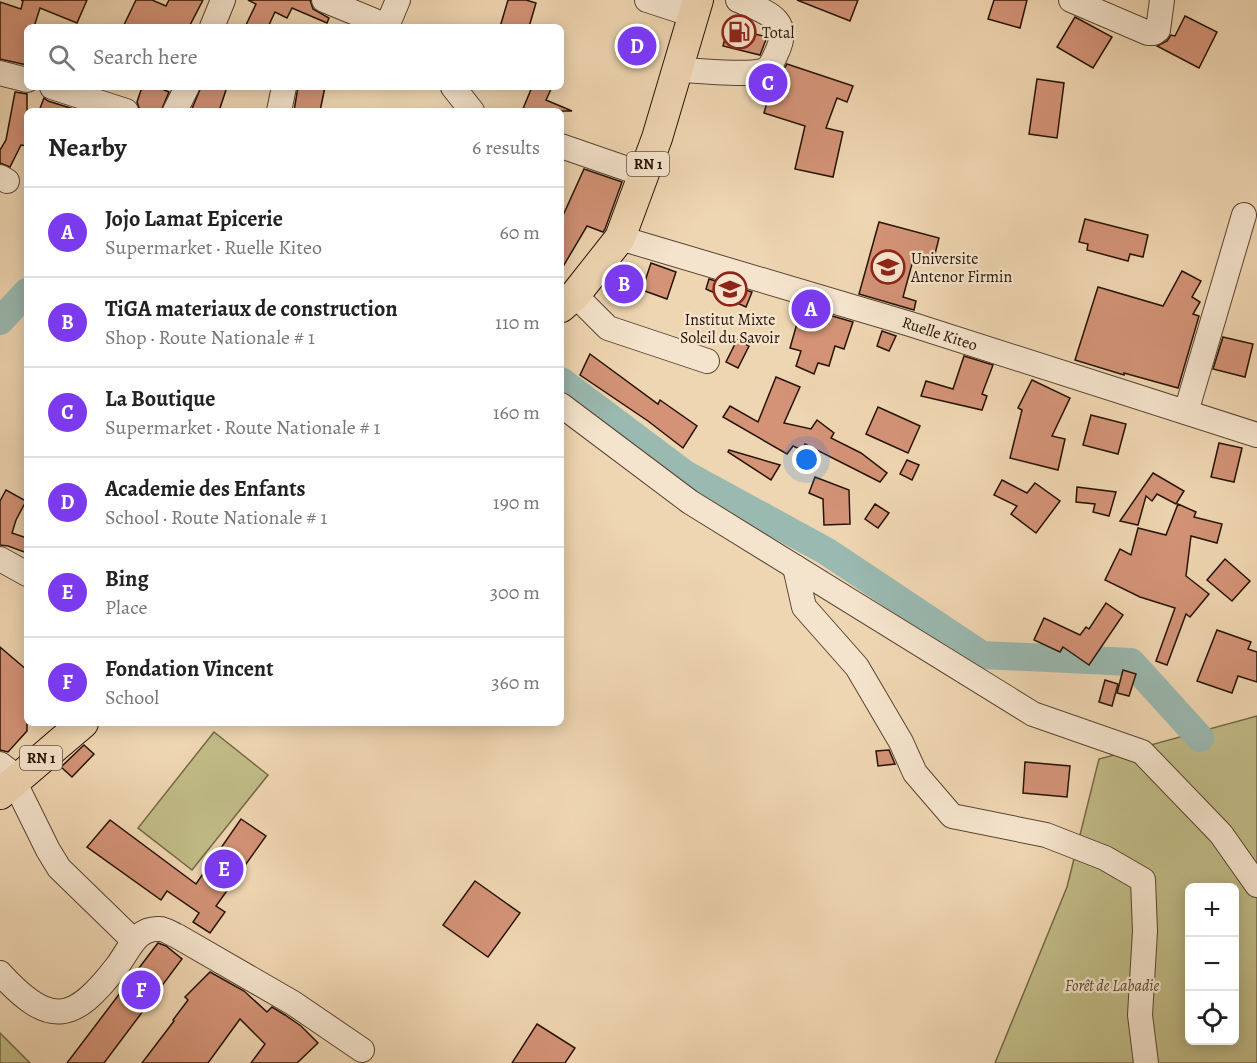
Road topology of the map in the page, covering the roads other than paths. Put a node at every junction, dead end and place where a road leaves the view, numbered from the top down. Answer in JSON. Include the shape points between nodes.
{"nodes":[{"id":1,"x":223,"y":0,"type":"edge"},
{"id":2,"x":324,"y":0,"type":"edge"},
{"id":3,"x":398,"y":0,"type":"edge"},
{"id":4,"x":647,"y":0,"type":"edge"},
{"id":5,"x":738,"y":0,"type":"edge"},
{"id":6,"x":1071,"y":0,"type":"edge"},
{"id":7,"x":1162,"y":0,"type":"edge"},
{"id":8,"x":695,"y":7,"type":"edge"},
{"id":9,"x":213,"y":24,"type":"edge"},
{"id":10,"x":381,"y":24,"type":"edge"},
{"id":11,"x":389,"y":24,"type":"edge"},
{"id":12,"x":677,"y":69,"type":"junction"},
{"id":13,"x":0,"y":73,"type":"edge"},
{"id":14,"x":24,"y":79,"type":"edge"},
{"id":15,"x":61,"y":90,"type":"edge"},
{"id":16,"x":186,"y":90,"type":"edge"},
{"id":17,"x":283,"y":90,"type":"edge"},
{"id":18,"x":455,"y":90,"type":"edge"},
{"id":19,"x":117,"y":108,"type":"edge"},
{"id":20,"x":176,"y":108,"type":"edge"},
{"id":21,"x":280,"y":108,"type":"edge"},
{"id":22,"x":470,"y":108,"type":"edge"},
{"id":23,"x":564,"y":147,"type":"edge"},
{"id":24,"x":645,"y":174,"type":"junction"},
{"id":25,"x":1244,"y":215,"type":"dead end"},
{"id":26,"x":620,"y":238,"type":"junction"},
{"id":27,"x":568,"y":301,"type":"edge"},
{"id":28,"x":707,"y":361,"type":"dead end"},
{"id":29,"x":564,"y":407,"type":"edge"},
{"id":30,"x":1186,"y":412,"type":"junction"},
{"id":31,"x":1257,"y":435,"type":"edge"},
{"id":32,"x":0,"y":559,"type":"edge"},
{"id":33,"x":795,"y":567,"type":"junction"},
{"id":34,"x":24,"y":572,"type":"edge"},
{"id":35,"x":79,"y":726,"type":"edge"},
{"id":36,"x":8,"y":779,"type":"edge"},
{"id":37,"x":1257,"y":885,"type":"edge"},
{"id":38,"x":133,"y":940,"type":"junction"},
{"id":39,"x":0,"y":973,"type":"edge"},
{"id":40,"x":362,"y":1050,"type":"dead end"},
{"id":41,"x":1146,"y":1063,"type":"edge"}],
"edges":[{"from":1,"to":9,"type":"street"},
{"from":2,"to":10,"type":"street"},
{"from":3,"to":11,"type":"street"},
{"from":4,"to":8,"type":"street"},
{"from":5,"to":12,"type":"street","via":[[774,16],[780,24],[782,36],[770,66],[751,72]]},
{"from":6,"to":7,"type":"street","via":[[1154,33],[1158,30]]},
{"from":8,"to":12,"type":"main road","number":"RN 1"},
{"from":12,"to":24,"type":"main road","number":"RN 1"},
{"from":13,"to":14,"type":"street"},
{"from":15,"to":19,"type":"street"},
{"from":16,"to":20,"type":"street"},
{"from":17,"to":21,"type":"street"},
{"from":18,"to":22,"type":"street"},
{"from":23,"to":24,"type":"street"},
{"from":24,"to":26,"type":"main road","number":"RN 1"},
{"from":25,"to":30,"type":"street"},
{"from":26,"to":27,"type":"main road","number":"RN 1"},
{"from":26,"to":30,"type":"street","name":"Ruelle Kiteo","via":[[910,324]]},
{"from":27,"to":28,"type":"street","via":[[608,328]]},
{"from":29,"to":33,"type":"street","via":[[690,502]]},
{"from":30,"to":31,"type":"street","name":"Ruelle Kiteo"},
{"from":32,"to":34,"type":"street"},
{"from":33,"to":37,"type":"street","via":[[1033,714],[1142,752],[1221,834]]},
{"from":33,"to":41,"type":"street","via":[[804,607],[857,667],[915,773],[952,816],[1046,835],[1106,858],[1143,880],[1145,931],[1140,1015]]},
{"from":35,"to":36,"type":"main road","number":"RN 1"},
{"from":36,"to":38,"type":"street","via":[[59,867]]},
{"from":38,"to":39,"type":"street","via":[[117,966],[91,995],[79,1007],[64,1012],[43,1010],[20,995]]},
{"from":38,"to":40,"type":"street","via":[[161,929],[177,936],[293,1003]]}]}
